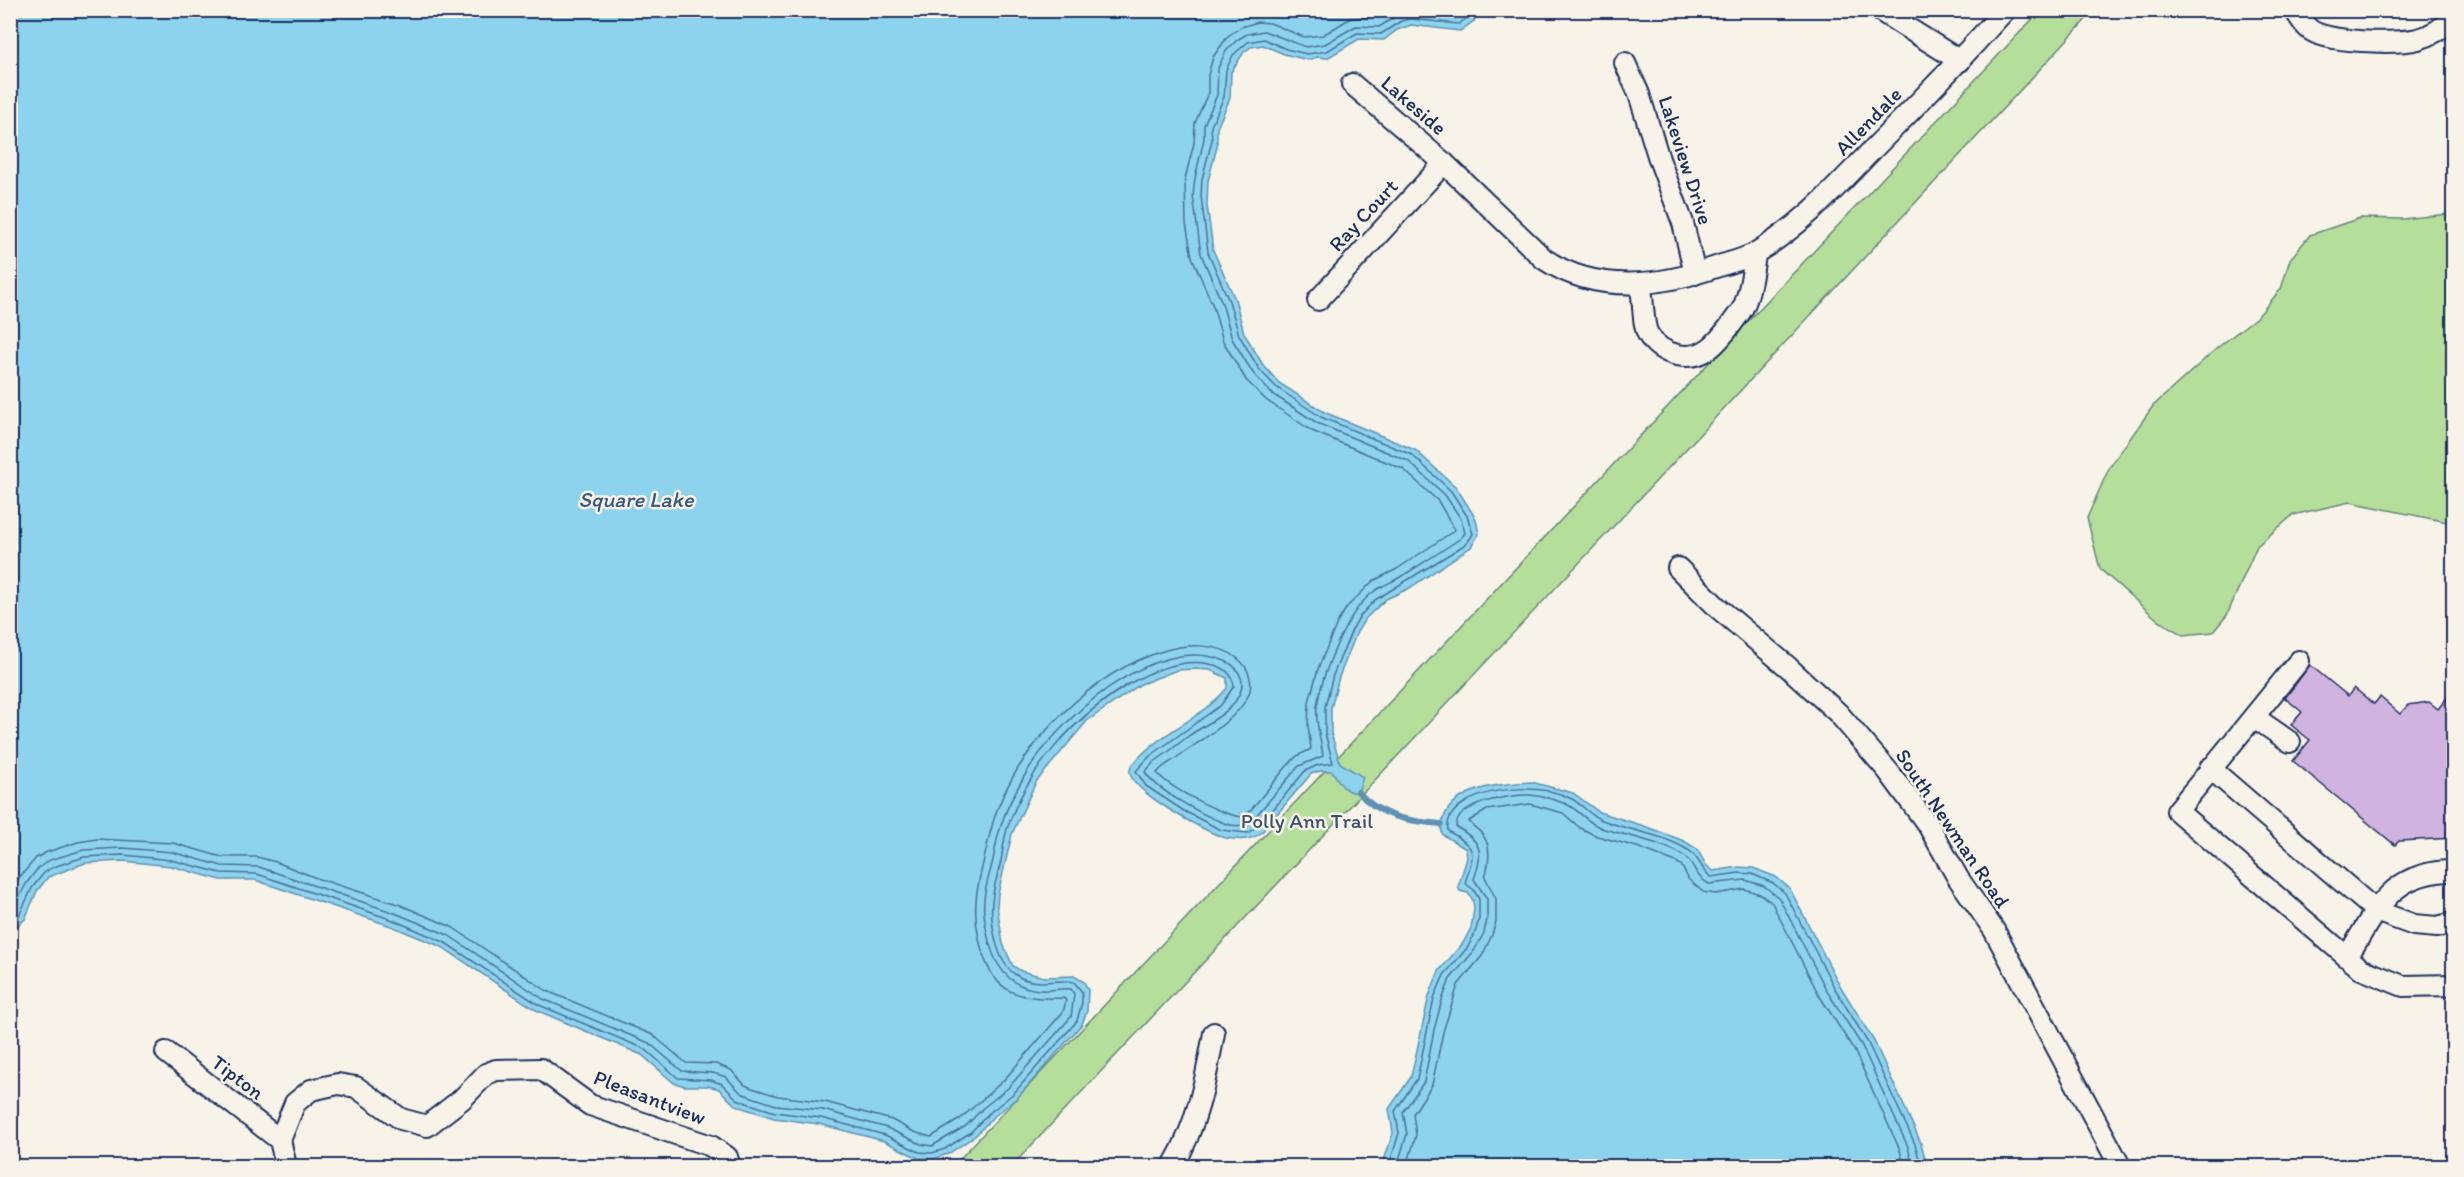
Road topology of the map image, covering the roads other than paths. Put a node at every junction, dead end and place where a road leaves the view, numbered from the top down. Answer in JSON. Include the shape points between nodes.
{"nodes":[{"id":1,"x":1879,"y":10,"type":"edge"},
{"id":2,"x":2005,"y":10,"type":"edge"},
{"id":3,"x":2295,"y":10,"type":"edge"},
{"id":4,"x":2454,"y":18,"type":"edge"},
{"id":5,"x":1960,"y":61,"type":"junction"},
{"id":6,"x":1625,"y":63,"type":"dead end"},
{"id":7,"x":1352,"y":84,"type":"dead end"},
{"id":8,"x":1444,"y":163,"type":"junction"},
{"id":9,"x":1755,"y":254,"type":"junction"},
{"id":10,"x":1695,"y":274,"type":"junction"},
{"id":11,"x":1640,"y":284,"type":"junction"},
{"id":12,"x":1318,"y":300,"type":"dead end"},
{"id":13,"x":1678,"y":568,"type":"dead end"},
{"id":14,"x":2299,"y":661,"type":"dead end"},
{"id":15,"x":2254,"y":717,"type":"junction"},
{"id":16,"x":2290,"y":742,"type":"dead end"},
{"id":17,"x":2211,"y":768,"type":"junction"},
{"id":18,"x":2454,"y":871,"type":"edge"},
{"id":19,"x":2376,"y":911,"type":"junction"},
{"id":20,"x":2454,"y":923,"type":"edge"},
{"id":21,"x":2348,"y":957,"type":"junction"},
{"id":22,"x":2454,"y":985,"type":"edge"},
{"id":23,"x":1214,"y":1033,"type":"dead end"},
{"id":24,"x":166,"y":1052,"type":"dead end"},
{"id":25,"x":280,"y":1140,"type":"junction"},
{"id":26,"x":286,"y":1167,"type":"edge"},
{"id":27,"x":730,"y":1167,"type":"edge"},
{"id":28,"x":1173,"y":1167,"type":"edge"},
{"id":29,"x":2120,"y":1167,"type":"edge"}],
"edges":[{"from":1,"to":5,"type":"street"},
{"from":2,"to":5,"type":"street","name":"Allendale"},
{"from":3,"to":4,"type":"street","via":[[2310,31],[2332,38],[2385,43],[2419,39]]},
{"from":5,"to":9,"type":"street","name":"Allendale","via":[[1805,219]]},
{"from":6,"to":10,"type":"street","name":"Lakeview Drive","via":[[1683,223]]},
{"from":7,"to":8,"type":"street","name":"Lakeside"},
{"from":8,"to":11,"type":"street","name":"Lakeside","via":[[1560,270],[1607,283]]},
{"from":8,"to":12,"type":"street","name":"Ray Court"},
{"from":9,"to":10,"type":"street","name":"Allendale"},
{"from":9,"to":11,"type":"street","via":[[1745,306],[1722,337],[1696,356],[1674,354],[1652,340],[1646,329]]},
{"from":10,"to":11,"type":"street","name":"Allendale"},
{"from":13,"to":29,"type":"street","name":"South Newman Road","via":[[1838,713],[1928,825],[1994,930]]},
{"from":14,"to":15,"type":"street"},
{"from":15,"to":16,"type":"street"},
{"from":15,"to":17,"type":"street"},
{"from":17,"to":19,"type":"street"},
{"from":17,"to":21,"type":"street","via":[[2176,812]]},
{"from":18,"to":19,"type":"street","via":[[2424,873],[2402,884],[2386,896]]},
{"from":19,"to":20,"type":"street","via":[[2414,925],[2437,927]]},
{"from":19,"to":21,"type":"street"},
{"from":21,"to":22,"type":"street","via":[[2361,969],[2403,986]]},
{"from":23,"to":28,"type":"street","via":[[1187,1143]]},
{"from":24,"to":25,"type":"street","name":"Tipton"},
{"from":25,"to":26,"type":"street"},
{"from":25,"to":27,"type":"street","name":"Pleasantview","via":[[295,1103],[311,1090],[338,1084],[356,1088],[401,1119],[427,1126],[486,1074],[496,1070],[541,1069],[590,1105],[711,1146],[727,1157]]}]}
